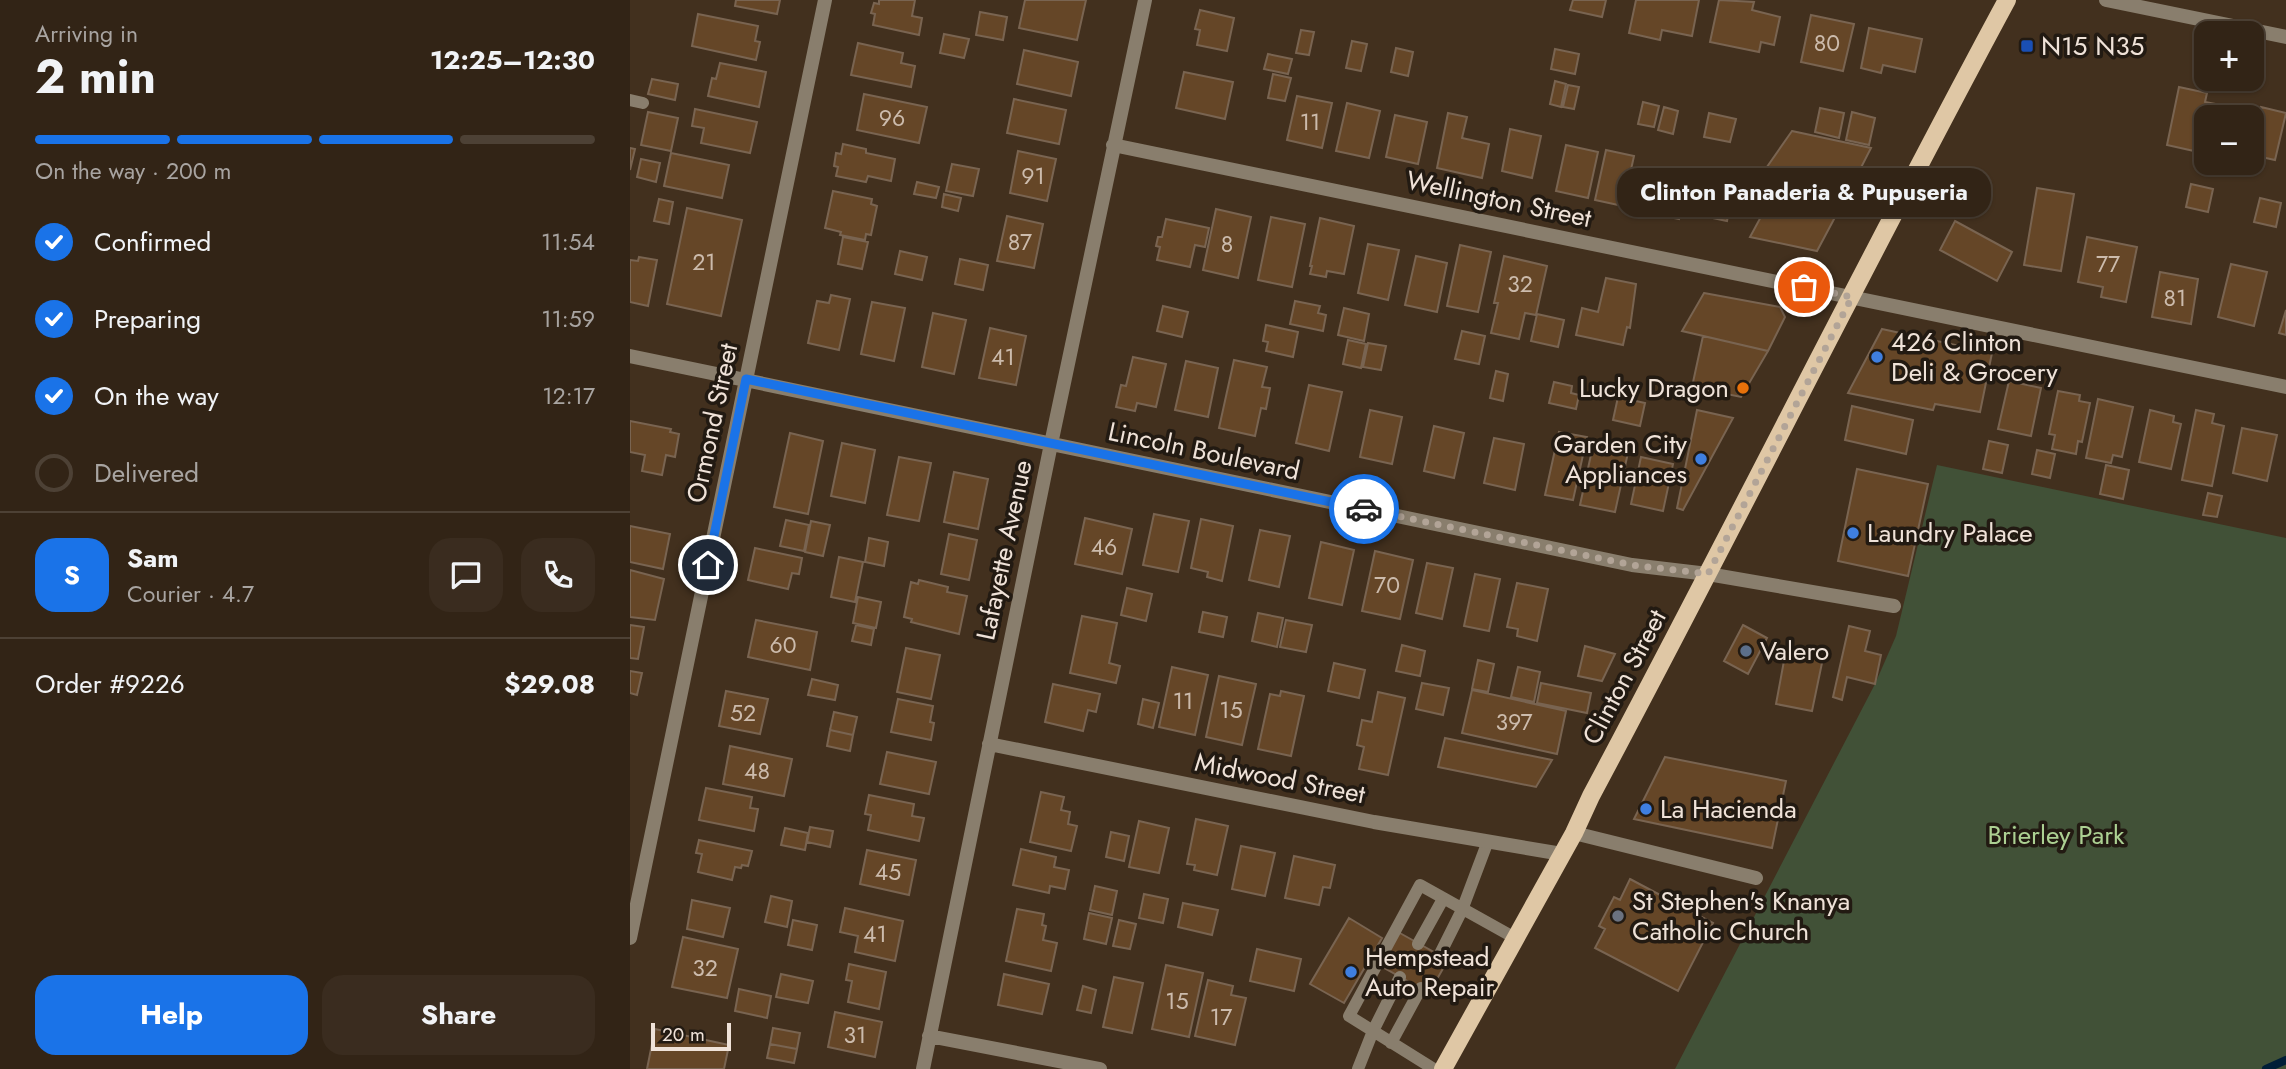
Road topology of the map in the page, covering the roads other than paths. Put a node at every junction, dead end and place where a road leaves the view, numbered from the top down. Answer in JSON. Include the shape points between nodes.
{"nodes":[{"id":1,"x":825,"y":0,"type":"edge"},
{"id":2,"x":1145,"y":0,"type":"edge"},
{"id":3,"x":2007,"y":0,"type":"edge"},
{"id":4,"x":2106,"y":0,"type":"edge"},
{"id":5,"x":2286,"y":37,"type":"edge"},
{"id":6,"x":1113,"y":145,"type":"junction"},
{"id":7,"x":1852,"y":297,"type":"junction"},
{"id":8,"x":630,"y":356,"type":"edge"},
{"id":9,"x":746,"y":379,"type":"junction"},
{"id":10,"x":2286,"y":387,"type":"edge"},
{"id":11,"x":1051,"y":444,"type":"junction"},
{"id":12,"x":1708,"y":574,"type":"junction"},
{"id":13,"x":1894,"y":606,"type":"dead end"},
{"id":14,"x":989,"y":744,"type":"junction"},
{"id":15,"x":1574,"y":832,"type":"junction"},
{"id":16,"x":1488,"y":841,"type":"junction"},
{"id":17,"x":1562,"y":854,"type":"junction"},
{"id":18,"x":1756,"y":878,"type":"dead end"},
{"id":19,"x":1443,"y":899,"type":"junction"},
{"id":20,"x":1462,"y":911,"type":"junction"},
{"id":21,"x":630,"y":938,"type":"edge"},
{"id":22,"x":1515,"y":938,"type":"junction"},
{"id":23,"x":1418,"y":944,"type":"dead end"},
{"id":24,"x":1439,"y":956,"type":"dead end"},
{"id":25,"x":1400,"y":977,"type":"dead end"},
{"id":26,"x":1421,"y":988,"type":"dead end"},
{"id":27,"x":1373,"y":1031,"type":"junction"},
{"id":28,"x":929,"y":1035,"type":"junction"},
{"id":29,"x":1391,"y":1043,"type":"junction"},
{"id":30,"x":923,"y":1069,"type":"edge"},
{"id":31,"x":1100,"y":1069,"type":"edge"},
{"id":32,"x":1358,"y":1069,"type":"edge"},
{"id":33,"x":1434,"y":1069,"type":"edge"},
{"id":34,"x":1443,"y":1069,"type":"edge"}],
"edges":[{"from":1,"to":9,"type":"street","name":"Ormond Street"},
{"from":2,"to":6,"type":"street","name":"Lafayette Avenue"},
{"from":3,"to":7,"type":"main road","name":"Clinton Street"},
{"from":4,"to":5,"type":"street"},
{"from":6,"to":7,"type":"street","name":"Wellington Street"},
{"from":6,"to":11,"type":"street","name":"Lafayette Avenue"},
{"from":7,"to":10,"type":"street","name":"Wellington Street"},
{"from":7,"to":12,"type":"main road","name":"Clinton Street"},
{"from":8,"to":9,"type":"street","name":"Lincoln Boulevard"},
{"from":9,"to":11,"type":"street","name":"Lincoln Boulevard"},
{"from":9,"to":21,"type":"street","name":"Ormond Street"},
{"from":11,"to":12,"type":"street","name":"Lincoln Boulevard","via":[[1632,565]]},
{"from":11,"to":14,"type":"street","name":"Lafayette Avenue"},
{"from":12,"to":13,"type":"street","name":"Lincoln Boulevard"},
{"from":12,"to":15,"type":"main road","name":"Clinton Street"},
{"from":14,"to":16,"type":"street","name":"Midwood Street"},
{"from":14,"to":28,"type":"street","name":"Lafayette Avenue"},
{"from":15,"to":17,"type":"main road","name":"Clinton Street"},
{"from":15,"to":18,"type":"street"},
{"from":16,"to":17,"type":"street","name":"Midwood Street"},
{"from":16,"to":20,"type":"lane"},
{"from":17,"to":22,"type":"main road","name":"Clinton Street"},
{"from":19,"to":20,"type":"lane"},
{"from":19,"to":23,"type":"lane"},
{"from":19,"to":27,"type":"lane","via":[[1420,885],[1349,1016]]},
{"from":20,"to":22,"type":"lane"},
{"from":20,"to":24,"type":"lane"},
{"from":22,"to":34,"type":"main road","name":"Clinton Street"},
{"from":25,"to":27,"type":"lane"},
{"from":26,"to":29,"type":"lane"},
{"from":27,"to":29,"type":"lane"},
{"from":27,"to":32,"type":"lane"},
{"from":28,"to":30,"type":"street","name":"Lafayette Avenue"},
{"from":28,"to":31,"type":"street"},
{"from":29,"to":33,"type":"lane"}]}
